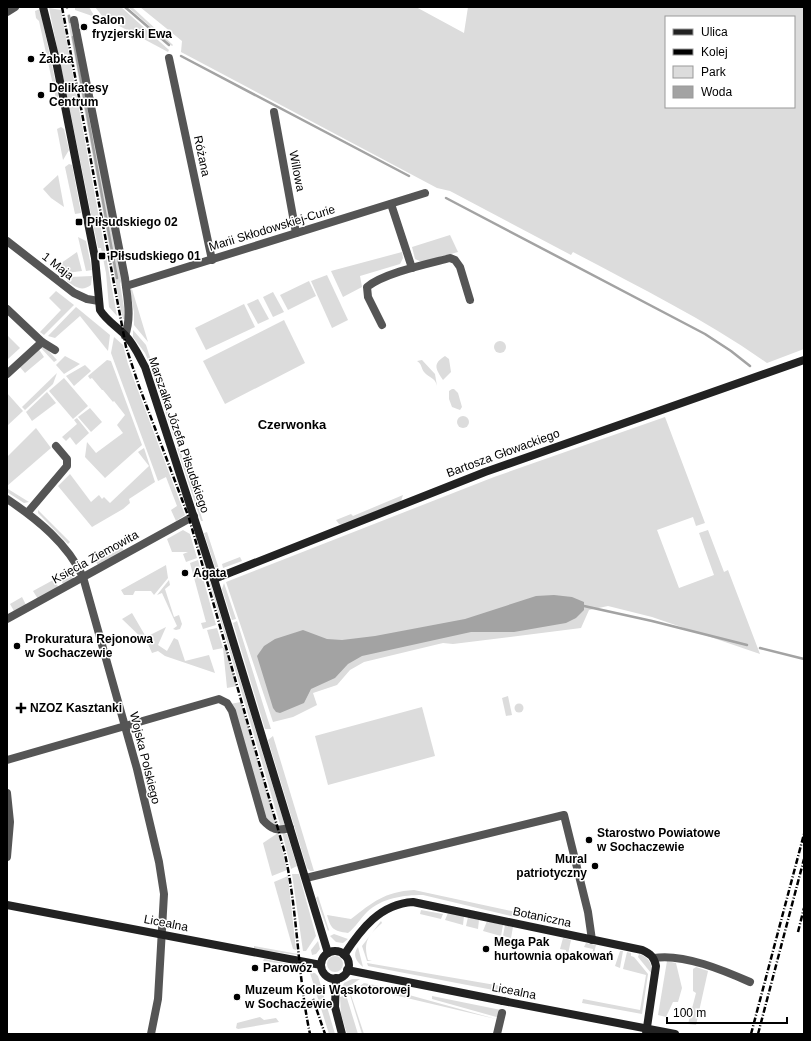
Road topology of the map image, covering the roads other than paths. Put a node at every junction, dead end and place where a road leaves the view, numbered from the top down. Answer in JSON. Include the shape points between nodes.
{"nodes":[{"id":1,"x":15,"y":7,"type":"edge"},
{"id":2,"x":43,"y":7,"type":"edge"},
{"id":3,"x":7,"y":12,"type":"edge"},
{"id":4,"x":74,"y":20,"type":"dead end"},
{"id":5,"x":169,"y":58,"type":"dead end"},
{"id":6,"x":274,"y":112,"type":"dead end"},
{"id":7,"x":425,"y":193,"type":"dead end"},
{"id":8,"x":391,"y":204,"type":"junction"},
{"id":9,"x":296,"y":233,"type":"junction"},
{"id":10,"x":7,"y":241,"type":"edge"},
{"id":11,"x":212,"y":260,"type":"junction"},
{"id":12,"x":412,"y":268,"type":"junction"},
{"id":13,"x":126,"y":286,"type":"junction"},
{"id":14,"x":470,"y":300,"type":"dead end"},
{"id":15,"x":99,"y":301,"type":"junction"},
{"id":16,"x":7,"y":309,"type":"edge"},
{"id":17,"x":382,"y":324,"type":"dead end"},
{"id":18,"x":125,"y":336,"type":"junction"},
{"id":19,"x":42,"y":342,"type":"junction"},
{"id":20,"x":55,"y":350,"type":"dead end"},
{"id":21,"x":804,"y":360,"type":"edge"},
{"id":22,"x":7,"y":374,"type":"edge"},
{"id":23,"x":56,"y":446,"type":"dead end"},
{"id":24,"x":7,"y":499,"type":"edge"},
{"id":25,"x":28,"y":512,"type":"junction"},
{"id":26,"x":194,"y":516,"type":"junction"},
{"id":27,"x":83,"y":577,"type":"junction"},
{"id":28,"x":214,"y":579,"type":"junction"},
{"id":29,"x":7,"y":619,"type":"edge"},
{"id":30,"x":125,"y":727,"type":"junction"},
{"id":31,"x":7,"y":760,"type":"edge"},
{"id":32,"x":7,"y":793,"type":"edge"},
{"id":33,"x":290,"y":828,"type":"junction"},
{"id":34,"x":7,"y":857,"type":"edge"},
{"id":35,"x":306,"y":878,"type":"junction"},
{"id":36,"x":7,"y":905,"type":"edge"},
{"id":37,"x":163,"y":934,"type":"junction"},
{"id":38,"x":592,"y":940,"type":"junction"},
{"id":39,"x":328,"y":953,"type":"junction"},
{"id":40,"x":344,"y":955,"type":"junction"},
{"id":41,"x":654,"y":958,"type":"junction"},
{"id":42,"x":321,"y":965,"type":"junction"},
{"id":43,"x":347,"y":970,"type":"junction"},
{"id":44,"x":336,"y":978,"type":"junction"},
{"id":45,"x":750,"y":982,"type":"dead end"},
{"id":46,"x":511,"y":1006,"type":"dead end"},
{"id":47,"x":502,"y":1013,"type":"dead end"},
{"id":48,"x":646,"y":1033,"type":"edge"},
{"id":49,"x":151,"y":1034,"type":"edge"},
{"id":50,"x":342,"y":1034,"type":"edge"},
{"id":51,"x":497,"y":1034,"type":"edge"},
{"id":52,"x":675,"y":1034,"type":"edge"}],
"edges":[{"from":1,"to":3,"type":"street"},
{"from":2,"to":15,"type":"main road","name":"Marszałka Józefa Piłsudskiego","via":[[95,258]]},
{"from":4,"to":13,"type":"street"},
{"from":5,"to":11,"type":"street","name":"Różana"},
{"from":6,"to":9,"type":"street","name":"Willowa"},
{"from":7,"to":8,"type":"street","name":"Marii Skłodowskiej-Curie"},
{"from":8,"to":9,"type":"street","name":"Marii Skłodowskiej-Curie"},
{"from":8,"to":12,"type":"street"},
{"from":9,"to":11,"type":"street","name":"Marii Skłodowskiej-Curie"},
{"from":10,"to":15,"type":"street","name":"1 Maja","via":[[74,293]]},
{"from":11,"to":13,"type":"street","name":"Marii Skłodowskiej-Curie"},
{"from":12,"to":14,"type":"street","via":[[450,258],[455,260]]},
{"from":12,"to":17,"type":"street","via":[[373,282],[368,287],[368,297]]},
{"from":13,"to":18,"type":"street","via":[[130,314]]},
{"from":15,"to":18,"type":"main road","name":"Marszałka Józefa Piłsudskiego","via":[[104,316]]},
{"from":16,"to":19,"type":"street"},
{"from":18,"to":26,"type":"main road","name":"Marszałka Józefa Piłsudskiego","via":[[145,367]]},
{"from":19,"to":20,"type":"street"},
{"from":19,"to":22,"type":"street"},
{"from":21,"to":28,"type":"main road","name":"Bartosza Głowackiego","via":[[485,472]]},
{"from":23,"to":25,"type":"street","via":[[67,460],[67,466]]},
{"from":24,"to":25,"type":"street","name":"Wojska Polskiego"},
{"from":25,"to":27,"type":"street","name":"Wojska Polskiego","via":[[71,556]]},
{"from":26,"to":27,"type":"street","name":"Księcia Ziemowita"},
{"from":26,"to":28,"type":"main road","name":"Marszałka Józefa Piłsudskiego"},
{"from":27,"to":29,"type":"street","name":"Księcia Ziemowita"},
{"from":27,"to":30,"type":"street","name":"Wojska Polskiego"},
{"from":28,"to":33,"type":"main road","name":"Marszałka Józefa Piłsudskiego"},
{"from":30,"to":31,"type":"street"},
{"from":30,"to":33,"type":"street","via":[[219,699],[227,703],[232,711],[264,820],[268,826],[278,831]]},
{"from":30,"to":37,"type":"street","name":"Wojska Polskiego","via":[[159,862],[164,894]]},
{"from":32,"to":34,"type":"street","via":[[10,822]]},
{"from":33,"to":35,"type":"main road","name":"Marszałka Józefa Piłsudskiego"},
{"from":35,"to":38,"type":"street","via":[[564,815],[588,912]]},
{"from":35,"to":39,"type":"main road","name":"Marszałka Józefa Piłsudskiego"},
{"from":36,"to":37,"type":"main road","name":"Licealna"},
{"from":37,"to":42,"type":"main road","name":"Licealna"},
{"from":37,"to":49,"type":"street","name":"Wojska Polskiego","via":[[158,999]]},
{"from":38,"to":40,"type":"main road","name":"Botaniczna","via":[[420,902],[406,902],[376,915]]},
{"from":38,"to":41,"type":"main road","name":"Botaniczna","via":[[642,950]]},
{"from":39,"to":40,"type":"main road","via":[[336,951]]},
{"from":39,"to":42,"type":"main road"},
{"from":40,"to":43,"type":"main road","via":[[348,962]]},
{"from":41,"to":45,"type":"street","name":"Botaniczna","via":[[685,960],[720,969]]},
{"from":41,"to":48,"type":"main road","via":[[656,966]]},
{"from":42,"to":44,"type":"main road","via":[[325,975]]},
{"from":43,"to":44,"type":"main road"},
{"from":43,"to":52,"type":"main road","name":"Licealna","bridge":true},
{"from":44,"to":50,"type":"main road","via":[[335,1007]]},
{"from":46,"to":48,"type":"street","name":"Licealna"},
{"from":47,"to":51,"type":"street"}]}
